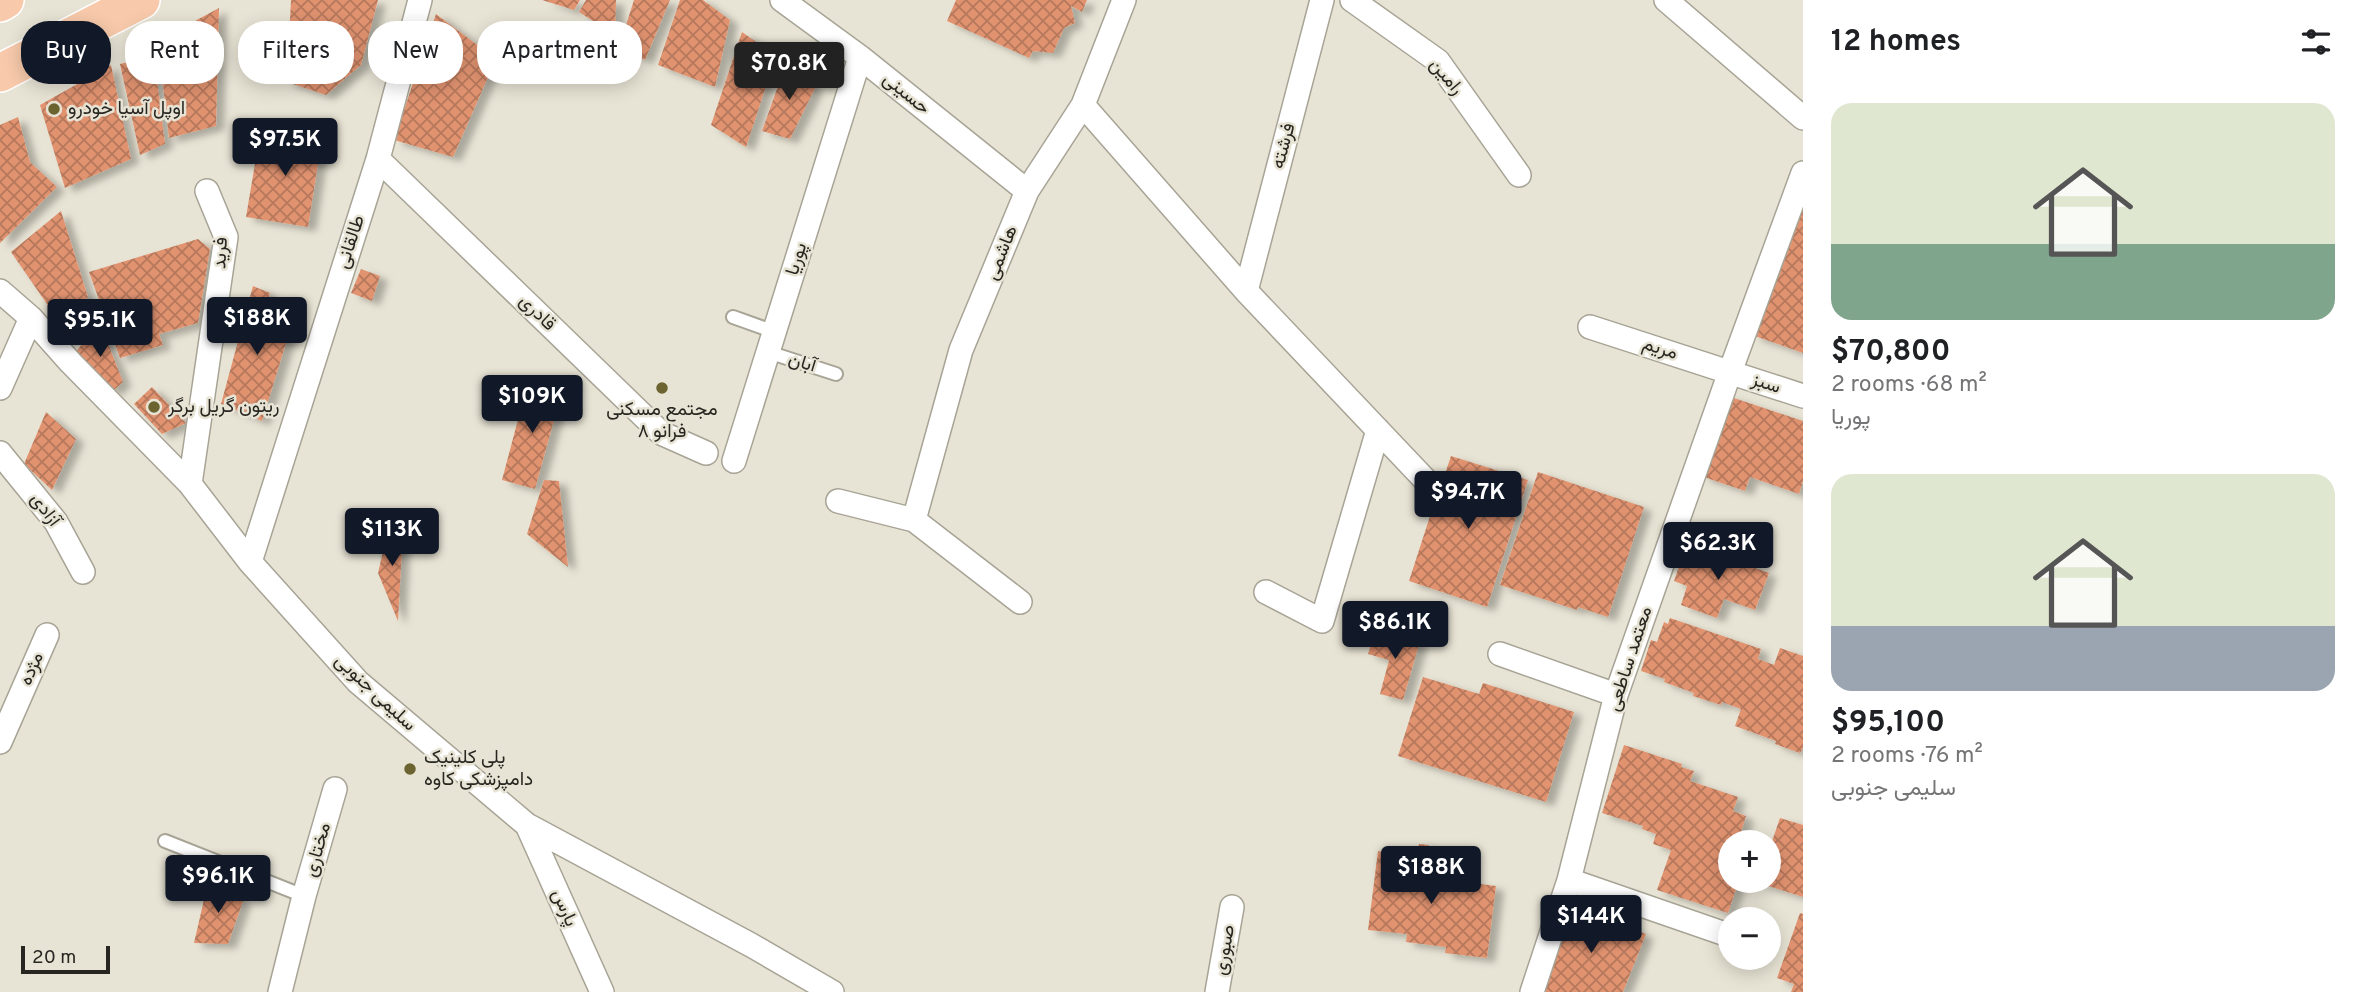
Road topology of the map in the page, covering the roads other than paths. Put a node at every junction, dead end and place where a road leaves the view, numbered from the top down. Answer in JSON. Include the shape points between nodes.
{"nodes":[{"id":1,"x":5,"y":0,"type":"edge"},
{"id":2,"x":141,"y":0,"type":"edge"},
{"id":3,"x":421,"y":0,"type":"edge"},
{"id":4,"x":782,"y":0,"type":"edge"},
{"id":5,"x":1124,"y":0,"type":"edge"},
{"id":6,"x":1322,"y":0,"type":"edge"},
{"id":7,"x":1352,"y":0,"type":"edge"},
{"id":8,"x":1666,"y":0,"type":"edge"},
{"id":9,"x":0,"y":2,"type":"edge"},
{"id":10,"x":860,"y":57,"type":"junction"},
{"id":11,"x":0,"y":73,"type":"edge"},
{"id":12,"x":1083,"y":105,"type":"junction"},
{"id":13,"x":1803,"y":118,"type":"edge"},
{"id":14,"x":378,"y":159,"type":"junction"},
{"id":15,"x":1803,"y":173,"type":"edge"},
{"id":16,"x":1519,"y":175,"type":"dead end"},
{"id":17,"x":207,"y":191,"type":"dead end"},
{"id":18,"x":1027,"y":191,"type":"junction"},
{"id":19,"x":0,"y":291,"type":"edge"},
{"id":20,"x":1246,"y":291,"type":"junction"},
{"id":21,"x":733,"y":317,"type":"dead end"},
{"id":22,"x":31,"y":318,"type":"junction"},
{"id":23,"x":1590,"y":327,"type":"dead end"},
{"id":24,"x":771,"y":342,"type":"junction"},
{"id":25,"x":1730,"y":372,"type":"junction"},
{"id":26,"x":836,"y":374,"type":"dead end"},
{"id":27,"x":0,"y":388,"type":"edge"},
{"id":28,"x":1803,"y":396,"type":"edge"},
{"id":29,"x":1378,"y":430,"type":"junction"},
{"id":30,"x":0,"y":453,"type":"edge"},
{"id":31,"x":706,"y":453,"type":"dead end"},
{"id":32,"x":734,"y":461,"type":"dead end"},
{"id":33,"x":190,"y":484,"type":"junction"},
{"id":34,"x":1430,"y":485,"type":"dead end"},
{"id":35,"x":838,"y":501,"type":"dead end"},
{"id":36,"x":914,"y":520,"type":"junction"},
{"id":37,"x":250,"y":562,"type":"junction"},
{"id":38,"x":83,"y":572,"type":"dead end"},
{"id":39,"x":1266,"y":592,"type":"dead end"},
{"id":40,"x":1020,"y":601,"type":"dead end"},
{"id":41,"x":47,"y":635,"type":"dead end"},
{"id":42,"x":1500,"y":654,"type":"dead end"},
{"id":43,"x":1616,"y":695,"type":"junction"},
{"id":44,"x":0,"y":742,"type":"edge"},
{"id":45,"x":335,"y":789,"type":"dead end"},
{"id":46,"x":527,"y":825,"type":"junction"},
{"id":47,"x":164,"y":841,"type":"dead end"},
{"id":48,"x":1569,"y":880,"type":"junction"},
{"id":49,"x":304,"y":895,"type":"junction"},
{"id":50,"x":1232,"y":907,"type":"dead end"},
{"id":51,"x":1718,"y":932,"type":"edge"},
{"id":52,"x":280,"y":992,"type":"edge"},
{"id":53,"x":602,"y":992,"type":"edge"},
{"id":54,"x":832,"y":992,"type":"edge"},
{"id":55,"x":1217,"y":992,"type":"edge"},
{"id":56,"x":1532,"y":992,"type":"edge"}],
"edges":[{"from":1,"to":9,"type":"main road"},
{"from":2,"to":11,"type":"main road"},
{"from":3,"to":14,"type":"street","name":"طالقانی"},
{"from":4,"to":10,"type":"street","name":"حسینی"},
{"from":5,"to":12,"type":"street","name":"هاشمی"},
{"from":6,"to":20,"type":"street","name":"فرشته"},
{"from":7,"to":16,"type":"street","name":"رامین","via":[[1438,61]]},
{"from":8,"to":13,"type":"street"},
{"from":10,"to":18,"type":"street","name":"حسینی"},
{"from":10,"to":24,"type":"street","name":"پوریا"},
{"from":12,"to":18,"type":"street","name":"هاشمی"},
{"from":12,"to":20,"type":"street"},
{"from":14,"to":31,"type":"street","name":"قادری","via":[[661,433]]},
{"from":14,"to":37,"type":"street","name":"طالقانی"},
{"from":15,"to":25,"type":"street","name":"معتمد ساطعی"},
{"from":17,"to":33,"type":"street","name":"فرید","via":[[226,237]]},
{"from":18,"to":36,"type":"street","name":"هاشمی","via":[[961,350]]},
{"from":19,"to":22,"type":"street","name":"سلیمی جنوبی"},
{"from":20,"to":29,"type":"street"},
{"from":21,"to":24,"type":"lane","name":"آبان"},
{"from":22,"to":27,"type":"street"},
{"from":22,"to":33,"type":"street","name":"سلیمی جنوبی"},
{"from":23,"to":25,"type":"street","name":"مریم"},
{"from":24,"to":26,"type":"lane","name":"آبان"},
{"from":24,"to":32,"type":"street","name":"پوریا"},
{"from":25,"to":28,"type":"street","name":"سبز"},
{"from":25,"to":43,"type":"street","name":"معتمد ساطعی"},
{"from":29,"to":34,"type":"street"},
{"from":29,"to":39,"type":"street","via":[[1322,621]]},
{"from":30,"to":38,"type":"street","name":"آزادی","via":[[57,522]]},
{"from":33,"to":37,"type":"street","name":"سلیمی جنوبی"},
{"from":35,"to":36,"type":"street"},
{"from":36,"to":40,"type":"street"},
{"from":37,"to":46,"type":"street","name":"سلیمی جنوبی","via":[[358,682]]},
{"from":41,"to":44,"type":"street","name":"مژده"},
{"from":42,"to":43,"type":"street"},
{"from":43,"to":48,"type":"street","name":"معتمد ساطعی"},
{"from":45,"to":49,"type":"street","name":"مختاری"},
{"from":46,"to":53,"type":"street","name":"پارس"},
{"from":46,"to":54,"type":"street","name":"سلیمی جنوبی"},
{"from":47,"to":49,"type":"lane"},
{"from":48,"to":51,"type":"street"},
{"from":48,"to":56,"type":"street","name":"معتمد ساطعی"},
{"from":49,"to":52,"type":"street","name":"مختاری"},
{"from":50,"to":55,"type":"street","name":"صبوری"}]}
